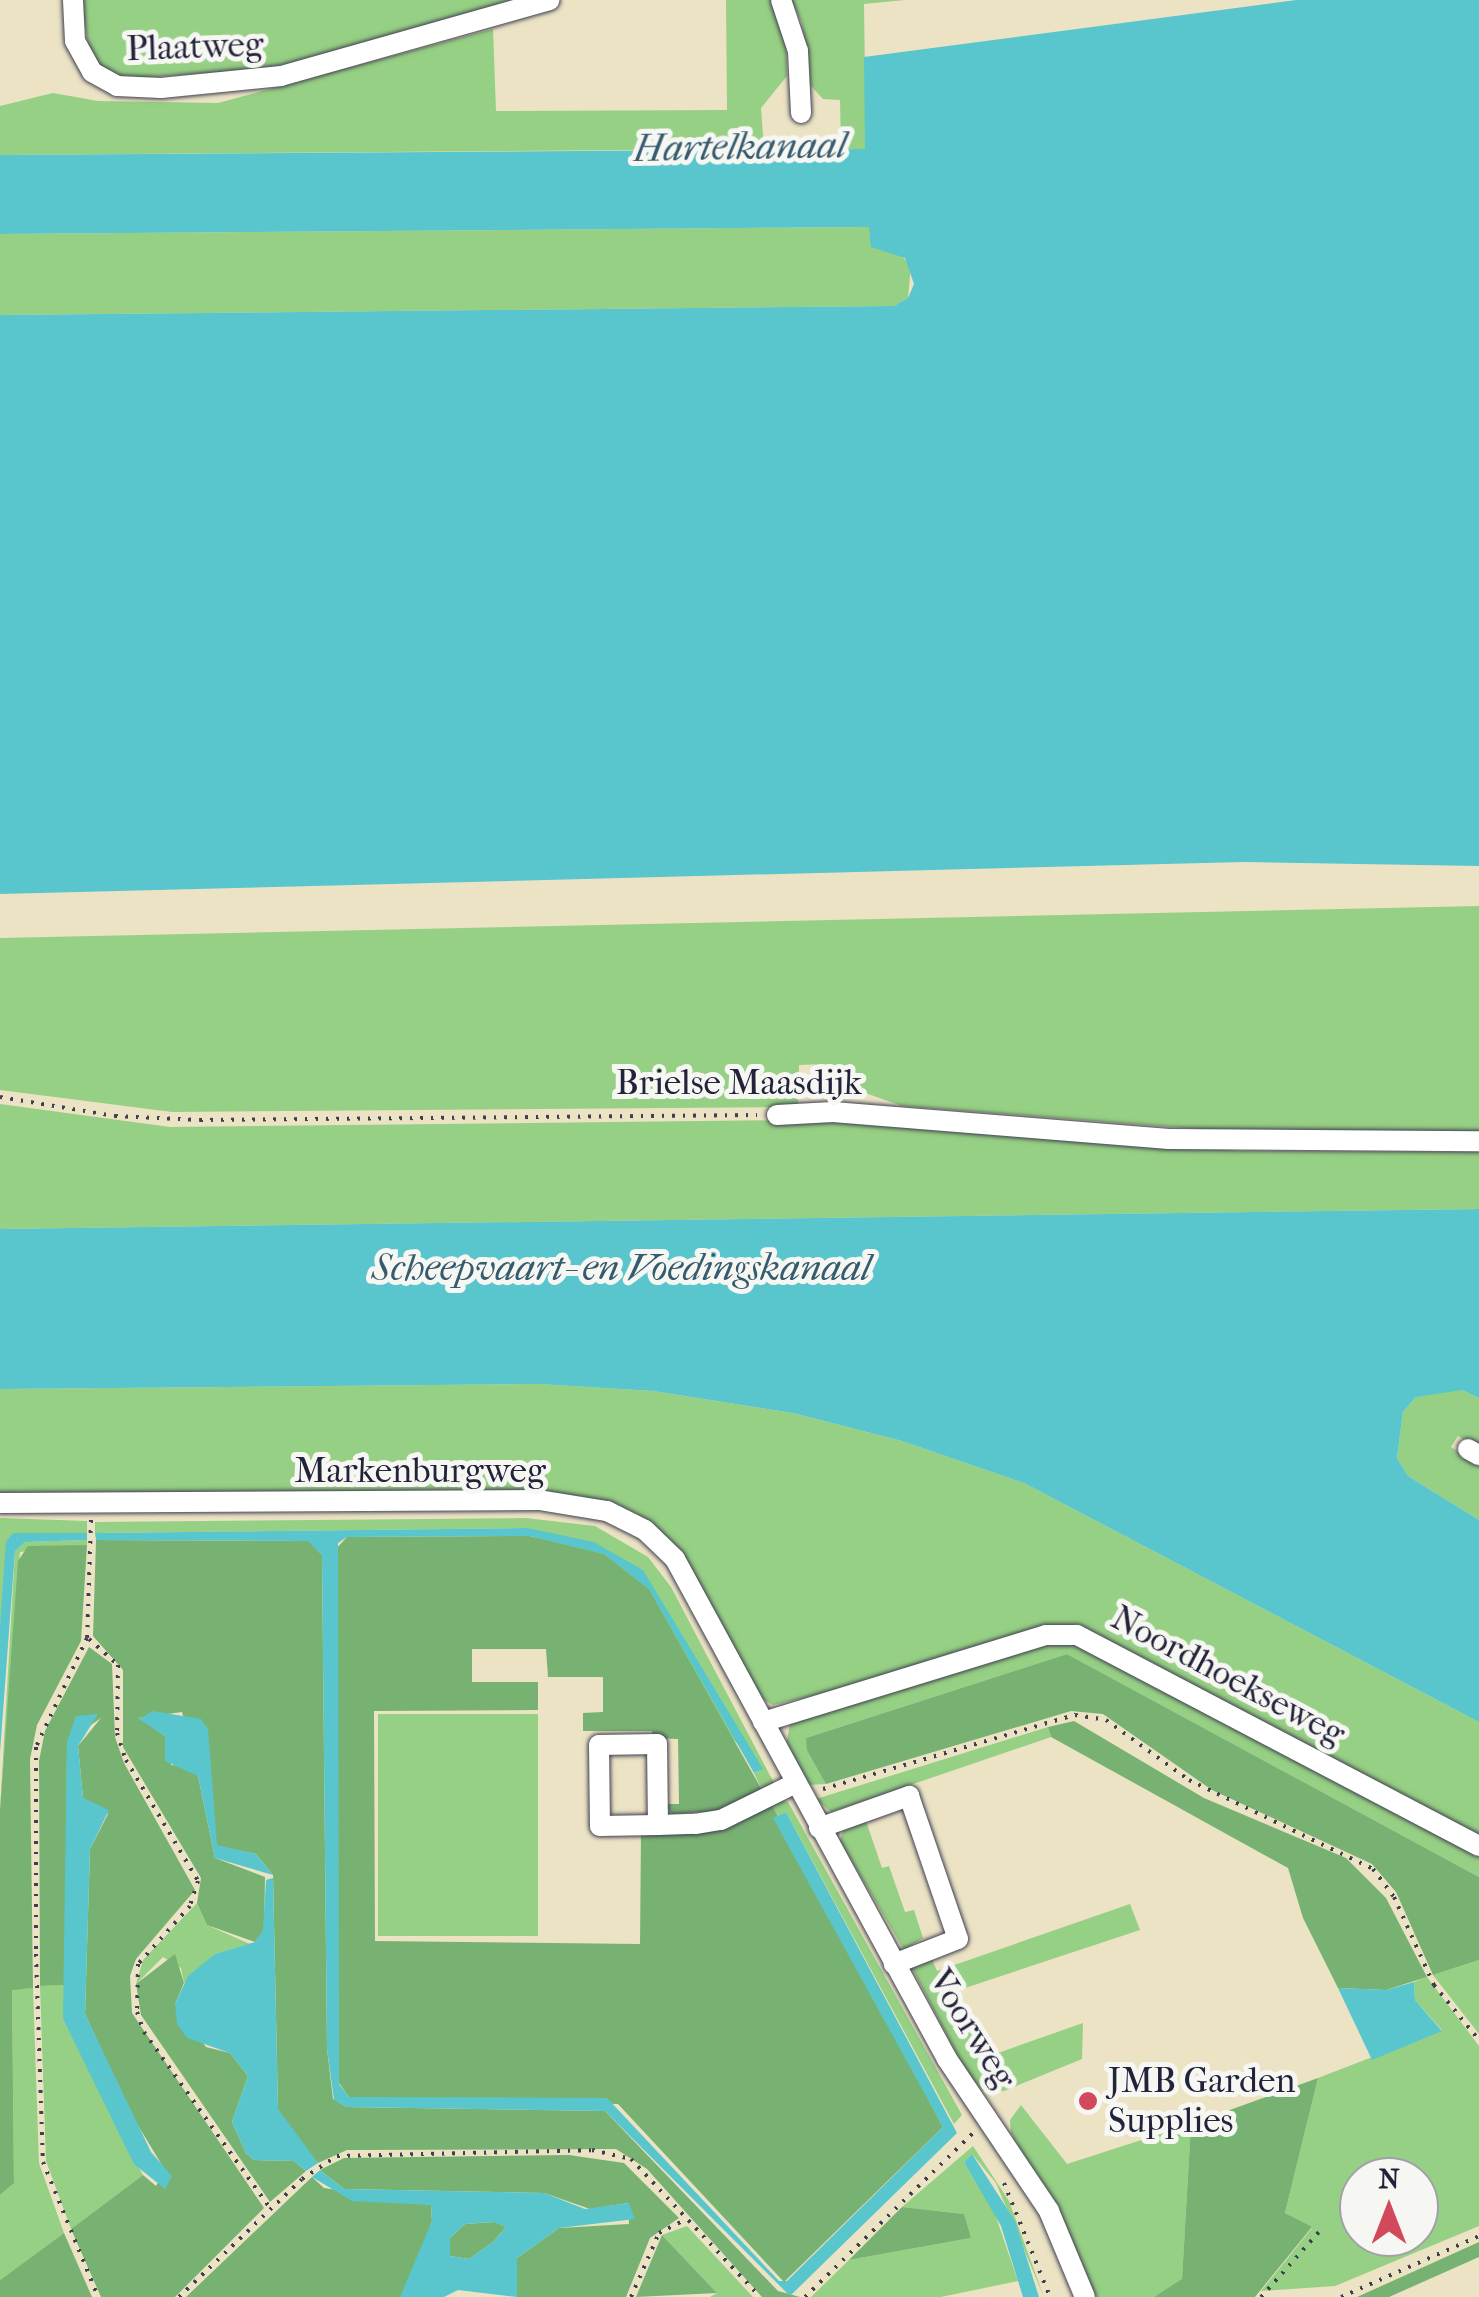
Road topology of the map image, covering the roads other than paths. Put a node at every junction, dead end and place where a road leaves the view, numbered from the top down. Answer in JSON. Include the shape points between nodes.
{"nodes":[{"id":1,"x":73,"y":0,"type":"edge"},
{"id":2,"x":549,"y":0,"type":"edge"},
{"id":3,"x":781,"y":0,"type":"edge"},
{"id":4,"x":801,"y":113,"type":"dead end"},
{"id":5,"x":777,"y":1115,"type":"road end"},
{"id":6,"x":1479,"y":1141,"type":"edge"},
{"id":7,"x":0,"y":1503,"type":"edge"},
{"id":8,"x":762,"y":1722,"type":"junction"},
{"id":9,"x":798,"y":1790,"type":"junction"},
{"id":10,"x":658,"y":1825,"type":"junction"},
{"id":11,"x":819,"y":1828,"type":"junction"},
{"id":12,"x":1479,"y":1846,"type":"edge"},
{"id":13,"x":894,"y":1964,"type":"junction"},
{"id":14,"x":1084,"y":2297,"type":"edge"}],
"edges":[{"from":1,"to":2,"type":"street","name":"Plaatweg","via":[[75,42],[92,72],[118,86],[162,88],[281,76]]},
{"from":3,"to":4,"type":"street","via":[[798,51]]},
{"from":5,"to":6,"type":"street","name":"Brielse Maasdijk","via":[[832,1112],[1187,1139]]},
{"from":7,"to":8,"type":"street","name":"Markenburgweg","via":[[538,1500],[607,1511],[645,1530],[675,1559]]},
{"from":8,"to":9,"type":"street","name":"Markenburgweg"},
{"from":8,"to":12,"type":"street","name":"Noordhoekseweg","via":[[1046,1635],[1076,1635]]},
{"from":9,"to":10,"type":"street","via":[[721,1820]]},
{"from":9,"to":11,"type":"street","name":"Voorweg"},
{"from":10,"to":10,"type":"street","via":[[657,1744],[600,1745],[600,1826]]},
{"from":11,"to":13,"type":"street","name":"Voorweg"},
{"from":11,"to":13,"type":"street","via":[[909,1796],[958,1939]]},
{"from":13,"to":14,"type":"street","name":"Voorweg","via":[[947,2059],[1049,2211]]}]}
